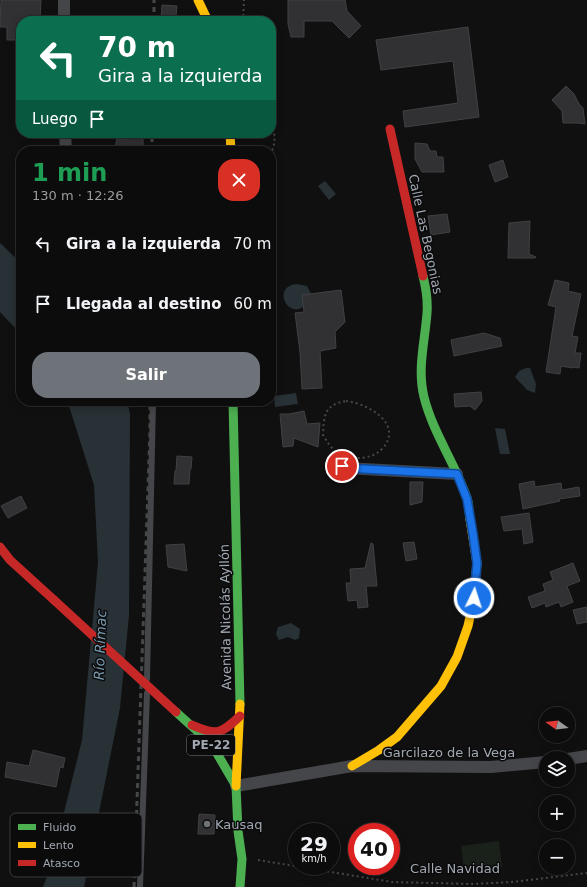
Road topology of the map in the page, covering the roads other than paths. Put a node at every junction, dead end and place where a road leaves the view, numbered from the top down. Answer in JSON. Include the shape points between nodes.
{"nodes":[{"id":1,"x":64,"y":0,"type":"edge"},
{"id":2,"x":198,"y":0,"type":"edge"},
{"id":3,"x":64,"y":16,"type":"edge"},
{"id":4,"x":206,"y":16,"type":"edge"},
{"id":5,"x":390,"y":129,"type":"dead end"},
{"id":6,"x":153,"y":406,"type":"edge"},
{"id":7,"x":233,"y":406,"type":"edge"},
{"id":8,"x":342,"y":457,"type":"road end"},
{"id":9,"x":457,"y":474,"type":"junction"},
{"id":10,"x":0,"y":547,"type":"edge"},
{"id":11,"x":240,"y":716,"type":"junction"},
{"id":12,"x":191,"y":724,"type":"junction"},
{"id":13,"x":587,"y":756,"type":"edge"},
{"id":14,"x":575,"y":758,"type":"edge"},
{"id":15,"x":539,"y":763,"type":"edge"},
{"id":16,"x":352,"y":766,"type":"junction"},
{"id":17,"x":236,"y":786,"type":"junction"},
{"id":18,"x":142,"y":831,"type":"edge"},
{"id":19,"x":238,"y":832,"type":"junction"},
{"id":20,"x":229,"y":854,"type":"joint"},
{"id":21,"x":242,"y":859,"type":"junction"},
{"id":22,"x":140,"y":877,"type":"edge"},
{"id":23,"x":140,"y":887,"type":"edge"},
{"id":24,"x":240,"y":887,"type":"edge"}],
"edges":[{"from":1,"to":3,"type":"street"},
{"from":2,"to":4,"type":"main road"},
{"from":5,"to":9,"type":"main road","name":"Calle Las Begonias","via":[[426,289],[427,311],[421,366],[424,396],[434,426]]},
{"from":6,"to":18,"type":"lane"},
{"from":7,"to":11,"type":"main road","name":"Avenida Nicolás Ayllón"},
{"from":8,"to":9,"type":"street","via":[[342,466],[345,468]]},
{"from":9,"to":16,"type":"main road","name":"Calle Las Begonias","via":[[467,499],[477,563],[474,598],[466,632],[457,657],[441,686],[419,713],[397,737]]},
{"from":10,"to":12,"type":"main road","number":"PE-22","bridge":true,"via":[[10,560]]},
{"from":11,"to":12,"type":"main road","via":[[225,731],[215,733]]},
{"from":11,"to":17,"type":"main road","name":"Avenida Nicolás Ayllón"},
{"from":12,"to":17,"type":"main road","number":"PE-22","via":[[215,750]]},
{"from":13,"to":14,"type":"street"},
{"from":15,"to":16,"type":"street","name":"Garcilazo de la Vega","via":[[490,767]]},
{"from":16,"to":17,"type":"street","name":"Garcilazo de la Vega"},
{"from":17,"to":19,"type":"main road","name":"Avenida Nicolás Ayllón","number":"PE-22"},
{"from":19,"to":20,"type":"main road","name":"Avenida Nicolás Ayllón","number":"PE-22"},
{"from":19,"to":21,"type":"main road","name":"Avenida Nicolás Ayllón","number":"PE-22"},
{"from":20,"to":21,"type":"street"},
{"from":21,"to":24,"type":"main road","name":"Avenida Nicolás Ayllón","number":"PE-22"},
{"from":22,"to":23,"type":"lane"}]}
